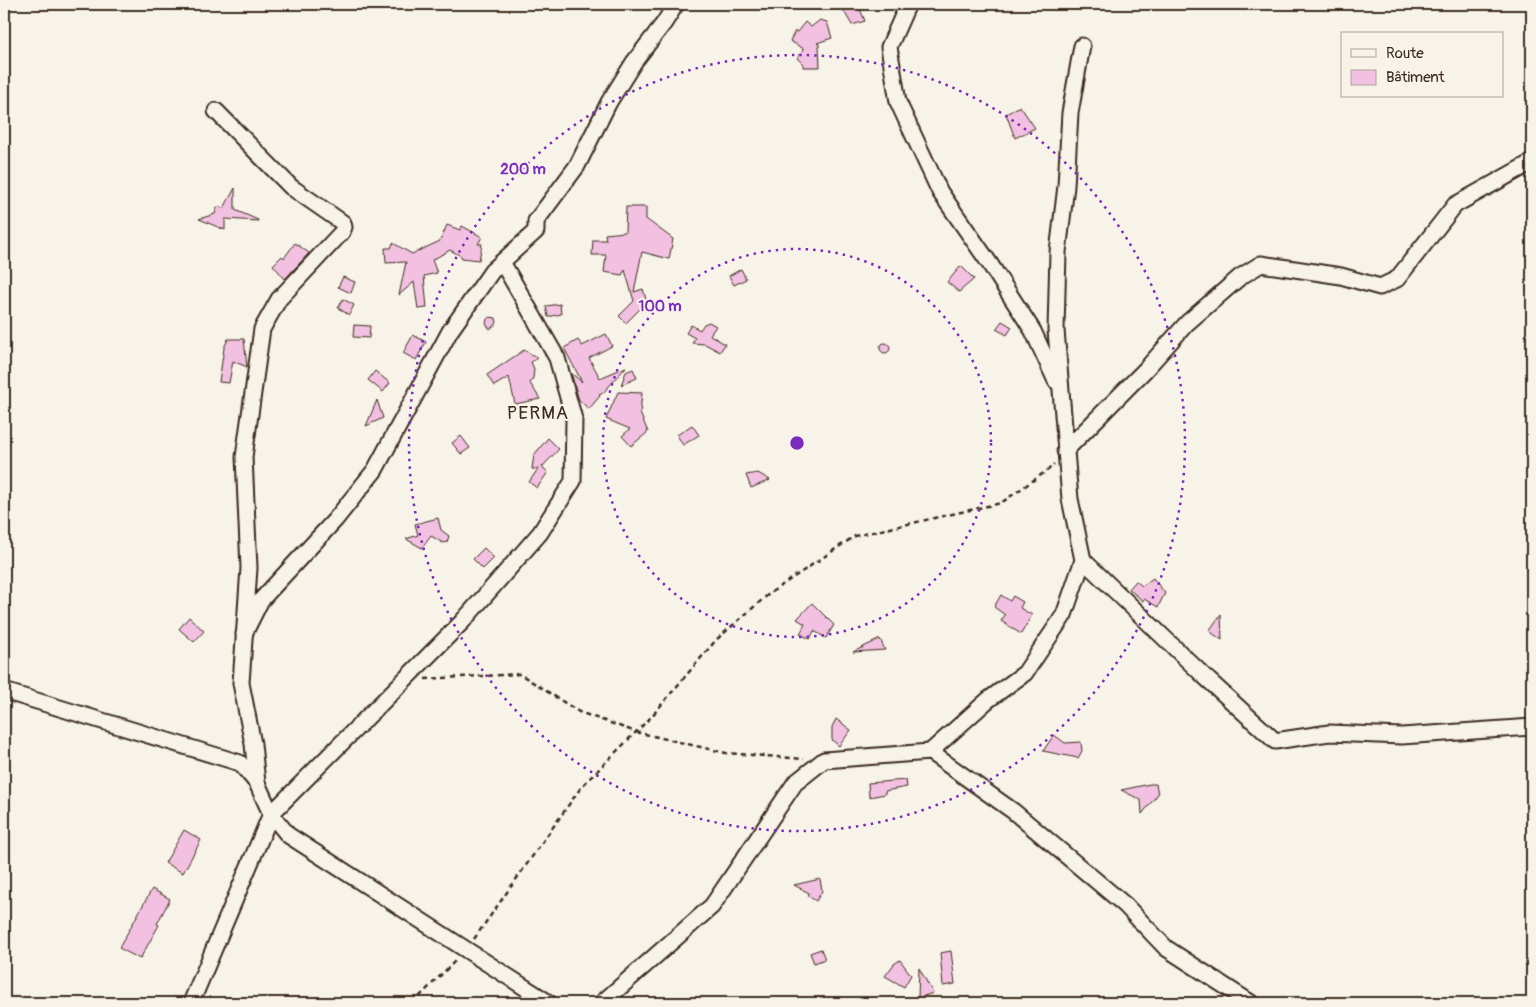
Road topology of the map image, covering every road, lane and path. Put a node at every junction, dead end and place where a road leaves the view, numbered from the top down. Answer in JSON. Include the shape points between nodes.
{"nodes":[{"id":1,"x":676,"y":4,"type":"edge"},
{"id":2,"x":908,"y":4,"type":"edge"},
{"id":3,"x":1082,"y":46,"type":"dead end"},
{"id":4,"x":216,"y":111,"type":"dead end"},
{"id":5,"x":1532,"y":162,"type":"edge"},
{"id":6,"x":502,"y":262,"type":"junction"},
{"id":7,"x":1060,"y":389,"type":"junction"},
{"id":8,"x":1065,"y":451,"type":"junction"},
{"id":9,"x":1083,"y":560,"type":"junction"},
{"id":10,"x":244,"y":634,"type":"junction"},
{"id":11,"x":403,"y":680,"type":"junction"},
{"id":12,"x":4,"y":691,"type":"edge"},
{"id":13,"x":1532,"y":728,"type":"edge"},
{"id":14,"x":636,"y":732,"type":"junction"},
{"id":15,"x":930,"y":752,"type":"junction"},
{"id":16,"x":824,"y":760,"type":"junction"},
{"id":17,"x":257,"y":783,"type":"junction"},
{"id":18,"x":271,"y":814,"type":"junction"},
{"id":19,"x":466,"y":950,"type":"junction"},
{"id":20,"x":191,"y":1003,"type":"edge"},
{"id":21,"x":413,"y":1003,"type":"edge"},
{"id":22,"x":549,"y":1003,"type":"edge"},
{"id":23,"x":602,"y":1003,"type":"edge"},
{"id":24,"x":1251,"y":1003,"type":"edge"}],
"edges":[{"from":1,"to":6,"type":"street","via":[[609,102],[577,166],[536,221],[536,231]]},
{"from":2,"to":7,"type":"street","via":[[889,47],[898,102],[940,192],[1033,331]]},
{"from":3,"to":7,"type":"street","via":[[1070,113],[1058,252],[1056,330]]},
{"from":4,"to":10,"type":"street","via":[[291,187],[343,223],[344,227],[279,299],[262,329],[244,457],[250,568]]},
{"from":5,"to":8,"type":"street","via":[[1455,205],[1397,279],[1380,287],[1340,276],[1261,264],[1240,276],[1187,323]]},
{"from":6,"to":10,"type":"street","via":[[492,271],[450,331],[375,470],[335,520],[262,600]]},
{"from":6,"to":11,"type":"street","via":[[557,358],[574,419],[573,481],[533,540],[462,622]]},
{"from":7,"to":8,"type":"street"},
{"from":8,"to":9,"type":"street","via":[[1070,499]]},
{"from":8,"to":14,"type":"path","via":[[1048,470],[1001,503],[855,536],[770,593],[716,640]]},
{"from":9,"to":13,"type":"street","via":[[1275,741],[1329,733],[1402,736]]},
{"from":9,"to":15,"type":"street","via":[[1064,615],[1025,673],[988,700]]},
{"from":10,"to":17,"type":"street","via":[[241,683]]},
{"from":11,"to":14,"type":"path","via":[[520,674],[579,712]]},
{"from":11,"to":18,"type":"street"},
{"from":12,"to":17,"type":"street","via":[[240,763]]},
{"from":14,"to":16,"type":"path","via":[[726,754]]},
{"from":14,"to":19,"type":"path","via":[[582,786]]},
{"from":15,"to":16,"type":"street"},
{"from":15,"to":24,"type":"street","via":[[1043,836],[1126,906],[1166,948]]},
{"from":16,"to":23,"type":"street","via":[[795,783],[712,906]]},
{"from":17,"to":18,"type":"street"},
{"from":18,"to":19,"type":"street","via":[[288,835]]},
{"from":18,"to":20,"type":"street"},
{"from":19,"to":21,"type":"path"},
{"from":19,"to":22,"type":"street"}]}
